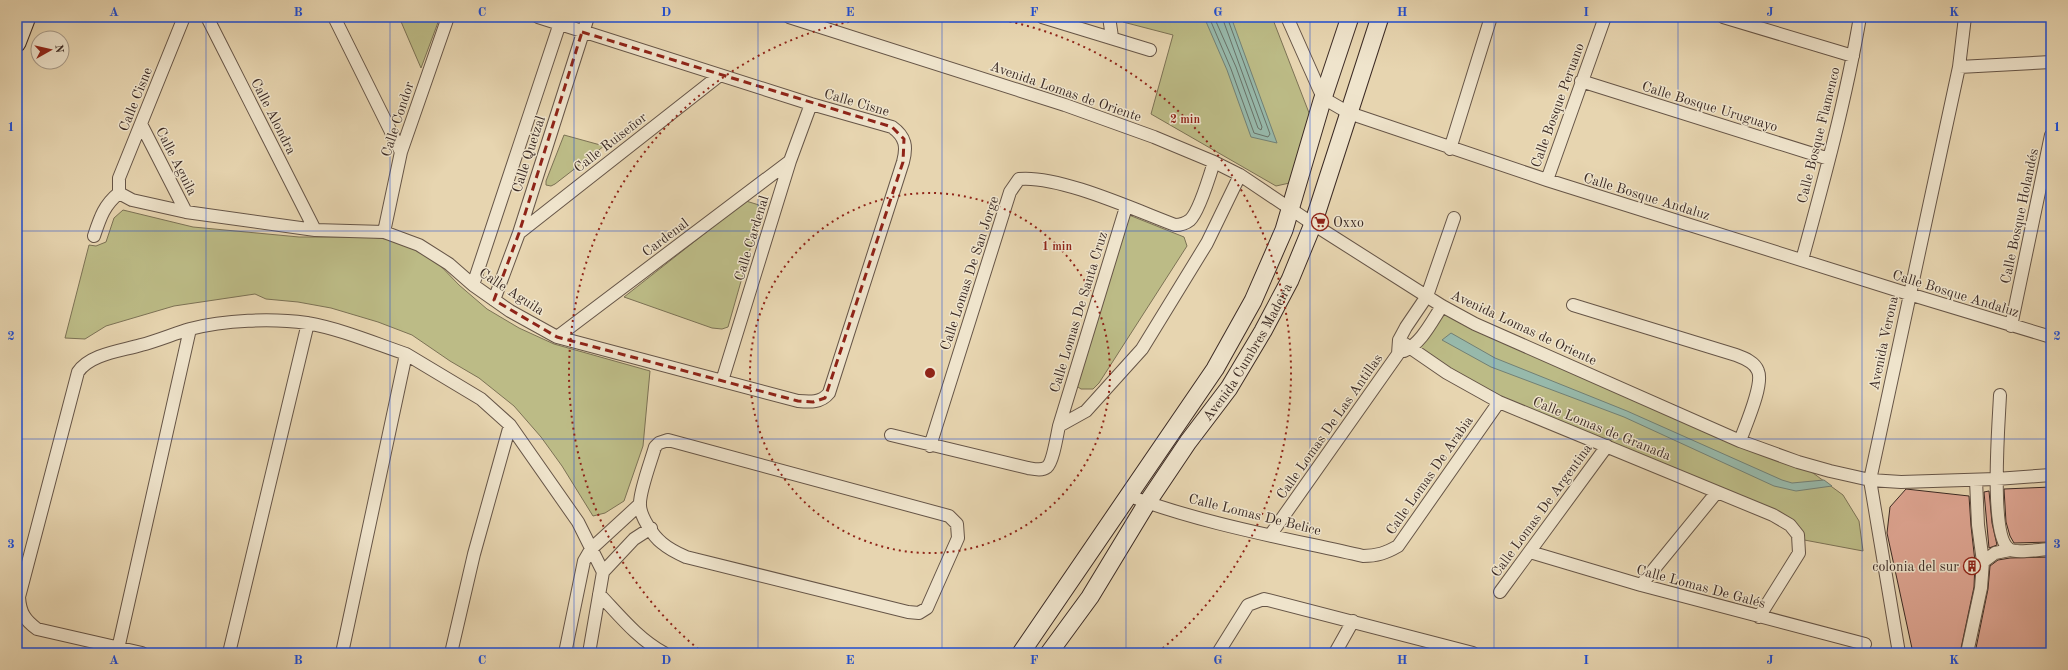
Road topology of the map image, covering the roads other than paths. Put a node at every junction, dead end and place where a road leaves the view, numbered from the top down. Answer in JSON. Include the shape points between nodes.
{"nodes":[{"id":1,"x":27,"y":17,"type":"edge"},
{"id":2,"x":184,"y":17,"type":"edge"},
{"id":3,"x":207,"y":17,"type":"edge"},
{"id":4,"x":334,"y":17,"type":"edge"},
{"id":5,"x":448,"y":17,"type":"edge"},
{"id":6,"x":538,"y":17,"type":"edge"},
{"id":7,"x":588,"y":17,"type":"edge"},
{"id":8,"x":789,"y":17,"type":"edge"},
{"id":9,"x":1042,"y":17,"type":"edge"},
{"id":10,"x":1109,"y":17,"type":"edge"},
{"id":11,"x":1287,"y":17,"type":"edge"},
{"id":12,"x":1350,"y":17,"type":"edge"},
{"id":13,"x":1380,"y":17,"type":"edge"},
{"id":14,"x":1491,"y":17,"type":"edge"},
{"id":15,"x":1605,"y":17,"type":"edge"},
{"id":16,"x":1723,"y":17,"type":"edge"},
{"id":17,"x":1860,"y":17,"type":"edge"},
{"id":18,"x":1965,"y":17,"type":"edge"},
{"id":19,"x":561,"y":20,"type":"edge"},
{"id":20,"x":582,"y":32,"type":"junction"},
{"id":21,"x":1112,"y":37,"type":"junction"},
{"id":22,"x":17,"y":43,"type":"edge"},
{"id":23,"x":1150,"y":50,"type":"dead end"},
{"id":24,"x":1853,"y":56,"type":"junction"},
{"id":25,"x":2051,"y":62,"type":"edge"},
{"id":26,"x":1958,"y":68,"type":"junction"},
{"id":27,"x":720,"y":75,"type":"junction"},
{"id":28,"x":1581,"y":81,"type":"junction"},
{"id":29,"x":1323,"y":98,"type":"junction"},
{"id":30,"x":811,"y":104,"type":"junction"},
{"id":31,"x":1349,"y":113,"type":"junction"},
{"id":32,"x":141,"y":124,"type":"junction"},
{"id":33,"x":2051,"y":135,"type":"edge"},
{"id":34,"x":1450,"y":149,"type":"junction"},
{"id":35,"x":401,"y":152,"type":"junction"},
{"id":36,"x":1829,"y":159,"type":"junction"},
{"id":37,"x":790,"y":161,"type":"junction"},
{"id":38,"x":1214,"y":162,"type":"junction"},
{"id":39,"x":1240,"y":175,"type":"junction"},
{"id":40,"x":1546,"y":180,"type":"junction"},
{"id":41,"x":119,"y":194,"type":"junction"},
{"id":42,"x":1126,"y":207,"type":"junction"},
{"id":43,"x":1292,"y":209,"type":"junction"},
{"id":44,"x":186,"y":212,"type":"junction"},
{"id":45,"x":1454,"y":218,"type":"dead end"},
{"id":46,"x":1313,"y":224,"type":"junction"},
{"id":47,"x":315,"y":230,"type":"junction"},
{"id":48,"x":384,"y":232,"type":"junction"},
{"id":49,"x":519,"y":233,"type":"junction"},
{"id":50,"x":94,"y":236,"type":"dead end"},
{"id":51,"x":1802,"y":260,"type":"junction"},
{"id":52,"x":473,"y":285,"type":"junction"},
{"id":53,"x":1909,"y":294,"type":"junction"},
{"id":54,"x":1427,"y":296,"type":"junction"},
{"id":55,"x":494,"y":300,"type":"junction"},
{"id":56,"x":1573,"y":305,"type":"dead end"},
{"id":57,"x":1442,"y":306,"type":"junction"},
{"id":58,"x":308,"y":324,"type":"junction"},
{"id":59,"x":2011,"y":326,"type":"junction"},
{"id":60,"x":190,"y":329,"type":"junction"},
{"id":61,"x":557,"y":337,"type":"junction"},
{"id":62,"x":2051,"y":337,"type":"edge"},
{"id":63,"x":1399,"y":340,"type":"junction"},
{"id":64,"x":1411,"y":348,"type":"junction"},
{"id":65,"x":406,"y":354,"type":"junction"},
{"id":66,"x":1398,"y":354,"type":"junction"},
{"id":67,"x":722,"y":381,"type":"junction"},
{"id":68,"x":2000,"y":395,"type":"dead end"},
{"id":69,"x":824,"y":398,"type":"joint"},
{"id":70,"x":1499,"y":402,"type":"junction"},
{"id":71,"x":510,"y":425,"type":"junction"},
{"id":72,"x":1059,"y":426,"type":"junction"},
{"id":73,"x":891,"y":435,"type":"dead end"},
{"id":74,"x":1740,"y":441,"type":"junction"},
{"id":75,"x":930,"y":446,"type":"junction"},
{"id":76,"x":1607,"y":446,"type":"junction"},
{"id":77,"x":2051,"y":475,"type":"edge"},
{"id":78,"x":1996,"y":479,"type":"junction"},
{"id":79,"x":1870,"y":480,"type":"junction"},
{"id":80,"x":1976,"y":480,"type":"junction"},
{"id":81,"x":1717,"y":492,"type":"junction"},
{"id":82,"x":1127,"y":495,"type":"junction"},
{"id":83,"x":1147,"y":503,"type":"junction"},
{"id":84,"x":640,"y":504,"type":"junction"},
{"id":85,"x":651,"y":528,"type":"junction"},
{"id":86,"x":1270,"y":534,"type":"junction"},
{"id":87,"x":2007,"y":547,"type":"junction"},
{"id":88,"x":591,"y":549,"type":"junction"},
{"id":89,"x":2051,"y":549,"type":"edge"},
{"id":90,"x":1530,"y":552,"type":"junction"},
{"id":91,"x":1377,"y":556,"type":"joint"},
{"id":92,"x":1983,"y":562,"type":"junction"},
{"id":93,"x":603,"y":572,"type":"junction"},
{"id":94,"x":1641,"y":585,"type":"junction"},
{"id":95,"x":1500,"y":592,"type":"dead end"},
{"id":96,"x":599,"y":594,"type":"junction"},
{"id":97,"x":1759,"y":617,"type":"junction"},
{"id":98,"x":1353,"y":621,"type":"junction"},
{"id":99,"x":1866,"y":644,"type":"dead end"},
{"id":100,"x":118,"y":649,"type":"junction"},
{"id":101,"x":1454,"y":651,"type":"edge"},
{"id":102,"x":142,"y":653,"type":"edge"},
{"id":103,"x":229,"y":653,"type":"edge"},
{"id":104,"x":342,"y":653,"type":"edge"},
{"id":105,"x":451,"y":653,"type":"edge"},
{"id":106,"x":565,"y":653,"type":"edge"},
{"id":107,"x":589,"y":653,"type":"edge"},
{"id":108,"x":664,"y":653,"type":"edge"},
{"id":109,"x":1021,"y":653,"type":"edge"},
{"id":110,"x":1049,"y":653,"type":"edge"},
{"id":111,"x":1218,"y":653,"type":"edge"},
{"id":112,"x":1335,"y":653,"type":"edge"},
{"id":113,"x":1473,"y":653,"type":"edge"},
{"id":114,"x":1899,"y":653,"type":"edge"},
{"id":115,"x":1966,"y":653,"type":"edge"}],
"edges":[{"from":1,"to":22,"type":"street"},
{"from":2,"to":32,"type":"street","name":"Calle Cisne"},
{"from":3,"to":47,"type":"street","name":"Calle Alondra"},
{"from":4,"to":35,"type":"street"},
{"from":5,"to":35,"type":"street","name":"Calle Condor"},
{"from":6,"to":19,"type":"street","name":"Calle Cisne"},
{"from":7,"to":20,"type":"street","name":"Calle Quetzal"},
{"from":8,"to":38,"type":"street","name":"Avenida Lomas de Oriente","via":[[1065,105]]},
{"from":9,"to":21,"type":"street"},
{"from":10,"to":21,"type":"street"},
{"from":11,"to":29,"type":"street"},
{"from":12,"to":29,"type":"street","name":"Avenida Cumbres Madeira"},
{"from":13,"to":31,"type":"street","name":"Avenida Cumbres Madeira"},
{"from":14,"to":34,"type":"street"},
{"from":15,"to":28,"type":"street","name":"Calle Bosque Peruano"},
{"from":16,"to":24,"type":"street"},
{"from":17,"to":24,"type":"street","name":"Calle Bosque Flamenco"},
{"from":18,"to":26,"type":"street","name":"Avenida Verona"},
{"from":19,"to":20,"type":"street","name":"Calle Cisne"},
{"from":19,"to":52,"type":"street","name":"Calle Quetzal"},
{"from":20,"to":27,"type":"street","name":"Calle Cisne"},
{"from":20,"to":49,"type":"street","name":"Calle Quetzal"},
{"from":21,"to":23,"type":"street"},
{"from":24,"to":36,"type":"street","name":"Calle Bosque Flamenco"},
{"from":25,"to":26,"type":"street"},
{"from":26,"to":53,"type":"street","name":"Avenida Verona"},
{"from":27,"to":30,"type":"street","name":"Calle Cisne"},
{"from":27,"to":49,"type":"street","name":"Calle Ruiseñor"},
{"from":28,"to":36,"type":"street","name":"Calle Bosque Uruguayo"},
{"from":28,"to":40,"type":"street","name":"Calle Bosque Peruano"},
{"from":29,"to":31,"type":"street","name":"Calle Bosque Andaluz"},
{"from":29,"to":43,"type":"street","name":"Avenida Cumbres Madeira"},
{"from":30,"to":37,"type":"street","name":"Calle Cardenal"},
{"from":30,"to":69,"type":"street","name":"Calle Cisne","via":[[892,127],[904,139],[906,150],[829,393]]},
{"from":31,"to":34,"type":"street","name":"Calle Bosque Andaluz"},
{"from":31,"to":46,"type":"street","name":"Avenida Cumbres Madeira"},
{"from":32,"to":41,"type":"street","name":"Calle Cisne","via":[[119,178]]},
{"from":32,"to":44,"type":"street","name":"Calle Aguila"},
{"from":33,"to":59,"type":"street","name":"Calle Bosque Holandés"},
{"from":34,"to":40,"type":"street","name":"Calle Bosque Andaluz"},
{"from":35,"to":48,"type":"street","name":"Calle Condor"},
{"from":36,"to":51,"type":"street","name":"Calle Bosque Flamenco"},
{"from":37,"to":61,"type":"street","name":"Cardenal"},
{"from":37,"to":67,"type":"street","name":"Calle Cardenal"},
{"from":38,"to":39,"type":"street","name":"Avenida Lomas de Oriente"},
{"from":38,"to":42,"type":"street","via":[[1191,220],[1184,224],[1175,225]]},
{"from":39,"to":43,"type":"street","name":"Avenida Lomas de Oriente"},
{"from":39,"to":72,"type":"street","via":[[1207,243],[1142,349],[1086,411]]},
{"from":40,"to":51,"type":"street","name":"Calle Bosque Andaluz"},
{"from":41,"to":44,"type":"street","name":"Calle Aguila","via":[[132,200]]},
{"from":41,"to":50,"type":"street","via":[[109,200]]},
{"from":42,"to":72,"type":"street","name":"Calle Lomas De Santa Cruz"},
{"from":42,"to":75,"type":"street","name":"Calle Lomas De San Jorge","via":[[1060,183],[1031,178],[1019,179],[1010,192]]},
{"from":43,"to":46,"type":"street","name":"Avenida Lomas de Oriente"},
{"from":43,"to":82,"type":"street","name":"Avenida Cumbres Madeira","via":[[1253,301],[1215,369]]},
{"from":44,"to":47,"type":"street","name":"Calle Aguila"},
{"from":45,"to":54,"type":"street","name":"Calle Lomas De Las Antillas"},
{"from":46,"to":54,"type":"street","name":"Avenida Lomas de Oriente"},
{"from":46,"to":83,"type":"street","name":"Avenida Cumbres Madeira","via":[[1290,280],[1263,331],[1229,388],[1188,442]]},
{"from":47,"to":48,"type":"street","name":"Calle Aguila"},
{"from":48,"to":52,"type":"street","name":"Calle Aguila","via":[[419,245],[449,264]]},
{"from":49,"to":55,"type":"street","name":"Calle Quetzal"},
{"from":51,"to":53,"type":"street","name":"Calle Bosque Andaluz"},
{"from":52,"to":55,"type":"street","name":"Calle Aguila"},
{"from":53,"to":59,"type":"street","name":"Calle Bosque Andaluz"},
{"from":53,"to":79,"type":"street","name":"Avenida Verona"},
{"from":54,"to":57,"type":"street","name":"Avenida Lomas de Oriente"},
{"from":54,"to":63,"type":"street","name":"Calle Lomas De Las Antillas"},
{"from":55,"to":61,"type":"street","name":"Calle Aguila","via":[[510,312]]},
{"from":56,"to":74,"type":"street","via":[[1750,361],[1758,371],[1759,385]]},
{"from":57,"to":64,"type":"street","name":"Calle Lomas De Las Antillas"},
{"from":57,"to":74,"type":"street","name":"Avenida Lomas de Oriente","via":[[1482,327]]},
{"from":58,"to":60,"type":"street","via":[[234,322]]},
{"from":58,"to":65,"type":"street","via":[[347,333]]},
{"from":58,"to":103,"type":"street"},
{"from":59,"to":62,"type":"street","name":"Calle Bosque Andaluz"},
{"from":60,"to":100,"type":"street"},
{"from":60,"to":100,"type":"street","via":[[110,354],[84,364],[78,372],[19,597],[19,609],[26,621],[37,629]]},
{"from":61,"to":67,"type":"street","name":"Calle Aguila"},
{"from":63,"to":64,"type":"street","name":"Calle Lomas de Granada"},
{"from":63,"to":66,"type":"street","name":"Calle Lomas De Las Antillas"},
{"from":64,"to":66,"type":"street","name":"Calle Lomas De Las Antillas"},
{"from":64,"to":70,"type":"street","name":"Calle Lomas de Granada","via":[[1447,373]]},
{"from":65,"to":71,"type":"street","via":[[482,399]]},
{"from":65,"to":104,"type":"street"},
{"from":66,"to":86,"type":"street","name":"Calle Lomas De Las Antillas"},
{"from":67,"to":69,"type":"street","name":"Calle Aguila","via":[[798,401],[813,402]]},
{"from":68,"to":78,"type":"street"},
{"from":70,"to":76,"type":"street","name":"Calle Lomas de Granada"},
{"from":70,"to":91,"type":"street","name":"Calle Lomas De Arabia","via":[[1398,546]]},
{"from":71,"to":88,"type":"street","via":[[578,522]]},
{"from":71,"to":105,"type":"street","via":[[474,554]]},
{"from":72,"to":75,"type":"street","name":"Calle Lomas De Santa Cruz","via":[[1050,462],[1047,467],[1039,470]]},
{"from":73,"to":75,"type":"street"},
{"from":74,"to":79,"type":"street","name":"Avenida Lomas de Oriente","via":[[1798,462]]},
{"from":76,"to":81,"type":"street","name":"Calle Lomas de Granada"},
{"from":76,"to":90,"type":"street","name":"Calle Lomas De Argentina"},
{"from":77,"to":78,"type":"street","name":"Avenida Lomas de Oriente"},
{"from":78,"to":80,"type":"street","name":"Avenida Lomas de Oriente"},
{"from":78,"to":87,"type":"street","via":[[1999,523]]},
{"from":79,"to":80,"type":"street","name":"Avenida Lomas de Oriente"},
{"from":79,"to":114,"type":"street","name":"Avenida Verona"},
{"from":80,"to":92,"type":"street"},
{"from":81,"to":94,"type":"street"},
{"from":81,"to":97,"type":"street","name":"Calle Lomas de Granada","via":[[1773,515],[1790,525],[1798,535],[1799,553]]},
{"from":82,"to":83,"type":"street","name":"Calle Lomas De Belice"},
{"from":82,"to":109,"type":"street","name":"Avenida Cumbres Madeira"},
{"from":83,"to":86,"type":"street","name":"Calle Lomas De Belice"},
{"from":83,"to":110,"type":"street","name":"Avenida Cumbres Madeira","via":[[1090,597]]},
{"from":84,"to":85,"type":"street"},
{"from":84,"to":85,"type":"street","via":[[655,447],[668,440],[949,516],[957,524],[958,538],[927,608],[918,613],[686,557],[661,542]]},
{"from":84,"to":88,"type":"street"},
{"from":85,"to":93,"type":"street","via":[[634,539]]},
{"from":86,"to":91,"type":"street","name":"Calle Lomas De Belice","via":[[1363,556]]},
{"from":87,"to":89,"type":"street","via":[[2019,551]]},
{"from":87,"to":92,"type":"street"},
{"from":88,"to":93,"type":"street"},
{"from":88,"to":106,"type":"street","via":[[584,561]]},
{"from":90,"to":94,"type":"street","name":"Calle Lomas De Galés"},
{"from":90,"to":95,"type":"street","name":"Calle Lomas De Argentina"},
{"from":92,"to":115,"type":"street","via":[[1981,588]]},
{"from":93,"to":96,"type":"street"},
{"from":94,"to":97,"type":"street","name":"Calle Lomas De Galés"},
{"from":96,"to":107,"type":"street"},
{"from":96,"to":108,"type":"street","via":[[638,635]]},
{"from":97,"to":99,"type":"street","name":"Calle Lomas De Galés"},
{"from":98,"to":101,"type":"street"},
{"from":98,"to":111,"type":"street","via":[[1264,599],[1248,605]]},
{"from":98,"to":112,"type":"street"},
{"from":100,"to":102,"type":"street"},
{"from":101,"to":113,"type":"street"}]}
